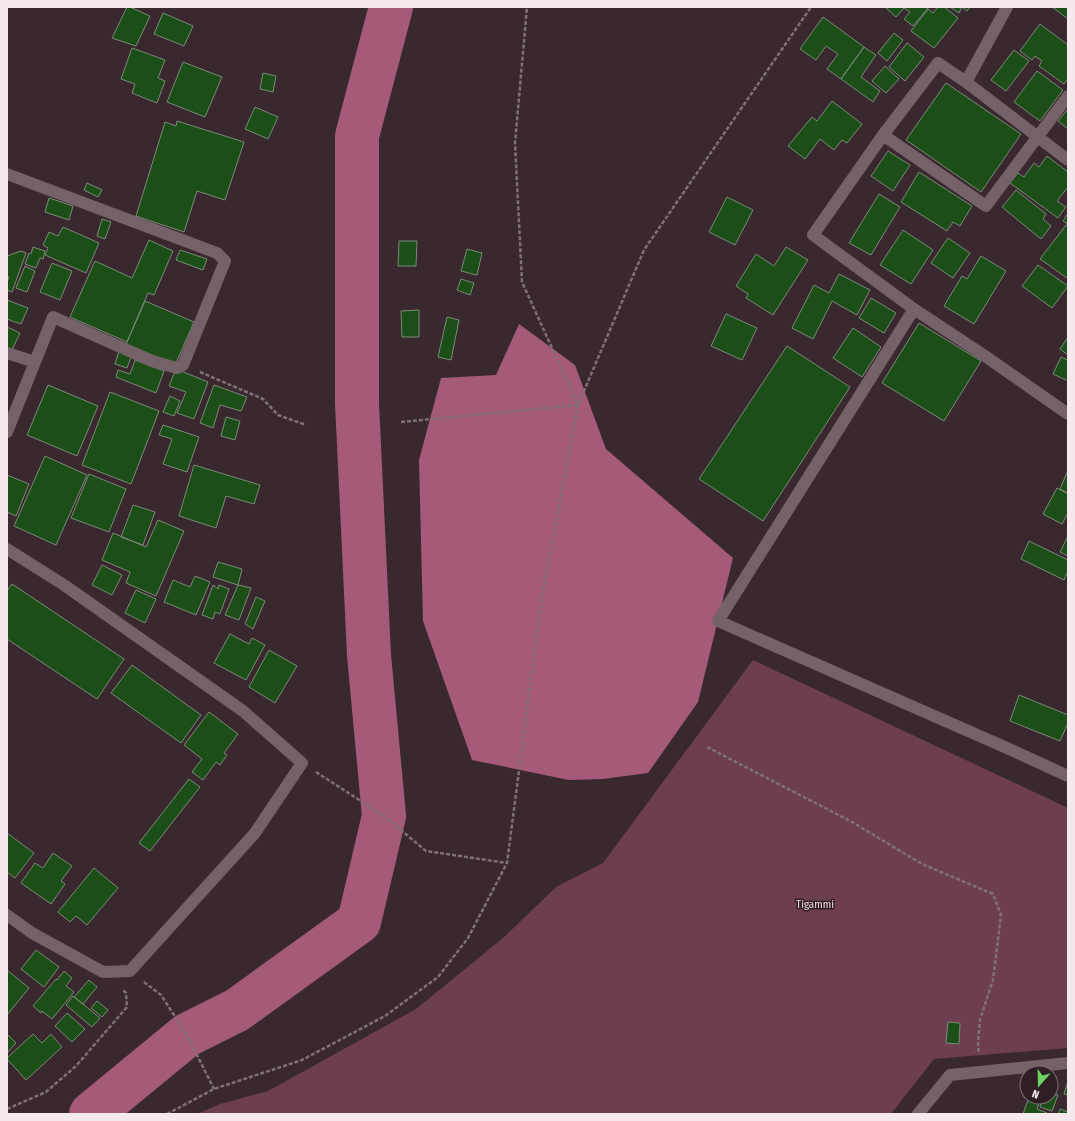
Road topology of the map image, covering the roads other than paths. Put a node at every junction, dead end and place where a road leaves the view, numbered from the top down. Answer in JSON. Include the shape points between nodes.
{"nodes":[{"id":1,"x":1007,"y":7,"type":"edge"},
{"id":2,"x":966,"y":82,"type":"junction"},
{"id":3,"x":1068,"y":96,"type":"edge"},
{"id":4,"x":884,"y":135,"type":"junction"},
{"id":5,"x":1038,"y":137,"type":"junction"},
{"id":6,"x":1068,"y":160,"type":"edge"},
{"id":7,"x":7,"y":174,"type":"edge"},
{"id":8,"x":914,"y":310,"type":"junction"},
{"id":9,"x":7,"y":353,"type":"edge"},
{"id":10,"x":35,"y":362,"type":"junction"},
{"id":11,"x":1068,"y":414,"type":"edge"},
{"id":12,"x":7,"y":432,"type":"edge"},
{"id":13,"x":7,"y":549,"type":"edge"},
{"id":14,"x":1068,"y":776,"type":"edge"},
{"id":15,"x":7,"y":915,"type":"edge"},
{"id":16,"x":1068,"y":1063,"type":"edge"},
{"id":17,"x":918,"y":1114,"type":"edge"}],
"edges":[{"from":1,"to":2,"type":"street"},
{"from":2,"to":4,"type":"street","via":[[938,63]]},
{"from":2,"to":5,"type":"street"},
{"from":3,"to":5,"type":"street"},
{"from":4,"to":5,"type":"street","via":[[986,206]]},
{"from":4,"to":8,"type":"street","via":[[813,236]]},
{"from":5,"to":6,"type":"street"},
{"from":7,"to":10,"type":"street","via":[[217,253],[225,261],[183,365],[177,368],[152,361],[53,317]]},
{"from":8,"to":11,"type":"street"},
{"from":8,"to":14,"type":"street","via":[[718,621]]},
{"from":9,"to":10,"type":"street"},
{"from":10,"to":12,"type":"street"},
{"from":13,"to":15,"type":"street","via":[[64,585],[243,711],[302,763],[255,833],[130,970],[103,972],[32,933]]},
{"from":16,"to":17,"type":"street","via":[[950,1075]]}]}
